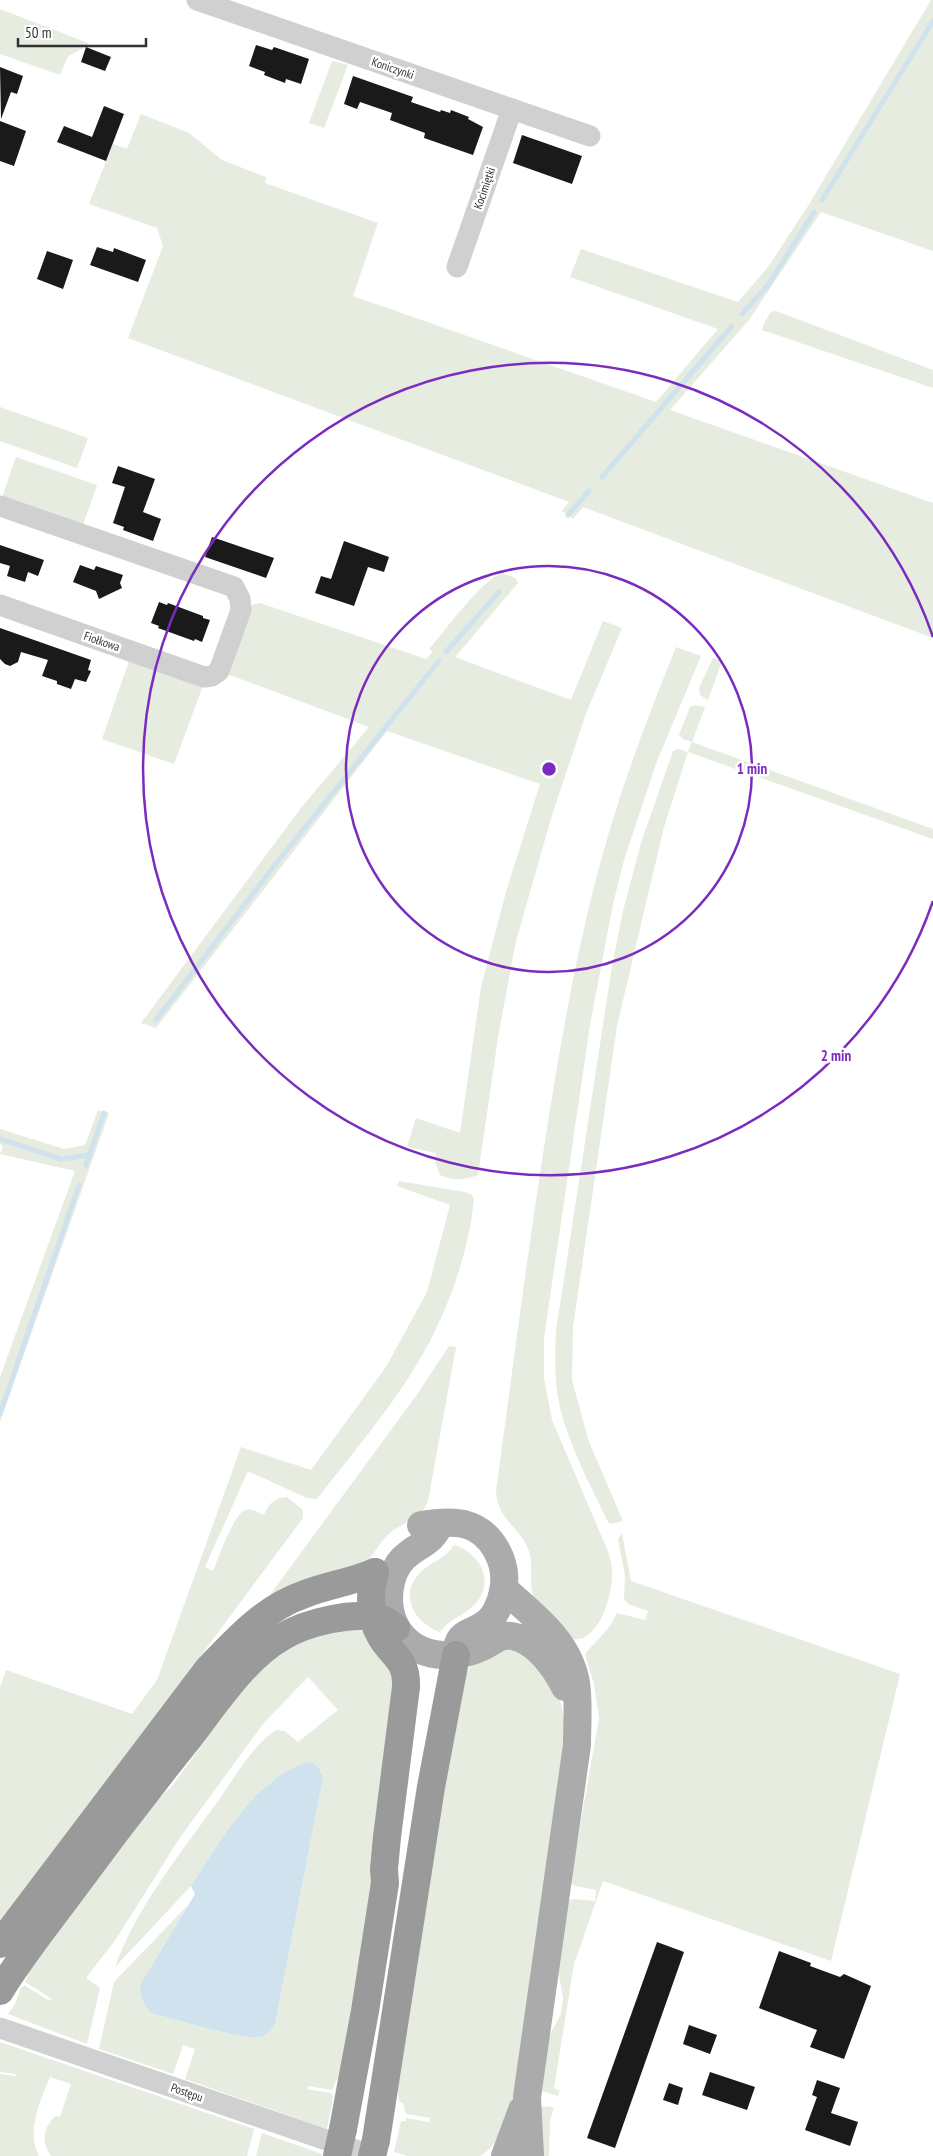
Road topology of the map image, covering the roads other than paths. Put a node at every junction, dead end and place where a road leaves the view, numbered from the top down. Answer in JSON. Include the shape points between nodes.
{"nodes":[{"id":1,"x":197,"y":0,"type":"edge"},
{"id":2,"x":512,"y":109,"type":"junction"},
{"id":3,"x":590,"y":136,"type":"dead end"},
{"id":4,"x":457,"y":267,"type":"dead end"},
{"id":5,"x":0,"y":506,"type":"edge"},
{"id":6,"x":0,"y":605,"type":"edge"},
{"id":7,"x":440,"y":1523,"type":"junction"},
{"id":8,"x":375,"y":1572,"type":"junction"},
{"id":9,"x":504,"y":1589,"type":"junction"},
{"id":10,"x":384,"y":1623,"type":"junction"},
{"id":11,"x":421,"y":1652,"type":"junction"},
{"id":12,"x":456,"y":1655,"type":"junction"},
{"id":13,"x":577,"y":1719,"type":"junction"},
{"id":14,"x":385,"y":1883,"type":"junction"},
{"id":15,"x":0,"y":1944,"type":"edge"},
{"id":16,"x":0,"y":1991,"type":"edge"},
{"id":17,"x":0,"y":2028,"type":"edge"},
{"id":18,"x":527,"y":2096,"type":"junction"},
{"id":19,"x":374,"y":2151,"type":"edge"},
{"id":20,"x":337,"y":2156,"type":"edge"},
{"id":21,"x":505,"y":2156,"type":"edge"},
{"id":22,"x":530,"y":2156,"type":"edge"}],
"edges":[{"from":1,"to":2,"type":"street","name":"Koniczynki"},
{"from":2,"to":3,"type":"street","name":"Koniczynki"},
{"from":2,"to":4,"type":"street","name":"Kocimiętki"},
{"from":5,"to":6,"type":"street","name":"Fiołkowa","via":[[234,587],[241,610],[220,672],[204,677]]},
{"from":7,"to":8,"type":"main road","via":[[421,1525],[404,1535],[385,1553]]},
{"from":7,"to":9,"type":"main road","via":[[463,1524],[487,1538],[505,1571]]},
{"from":7,"to":10,"type":"main road","via":[[435,1536],[403,1557],[394,1573],[389,1603],[391,1616]]},
{"from":8,"to":10,"type":"highway","via":[[372,1588]]},
{"from":8,"to":15,"type":"highway","via":[[292,1600],[257,1620],[244,1632],[208,1669]]},
{"from":9,"to":12,"type":"main road","via":[[490,1620],[460,1637]]},
{"from":9,"to":13,"type":"main road","via":[[541,1622],[561,1647],[576,1682]]},
{"from":10,"to":11,"type":"main road"},
{"from":10,"to":14,"type":"highway","via":[[382,1637],[403,1663],[406,1677],[387,1837]]},
{"from":10,"to":16,"type":"highway","via":[[345,1617],[323,1620],[281,1637],[249,1664],[137,1803]]},
{"from":11,"to":12,"type":"main road"},
{"from":11,"to":14,"type":"highway","via":[[396,1850]]},
{"from":12,"to":13,"type":"main road","via":[[475,1650],[499,1636],[517,1637],[542,1653],[560,1677]]},
{"from":12,"to":19,"type":"highway","via":[[431,1787]]},
{"from":13,"to":18,"type":"main road","via":[[577,1745]]},
{"from":14,"to":20,"type":"highway","bridge":true,"via":[[366,2012]]},
{"from":17,"to":19,"type":"street","name":"Postępu"},
{"from":18,"to":21,"type":"main road"},
{"from":18,"to":22,"type":"main road"}]}
